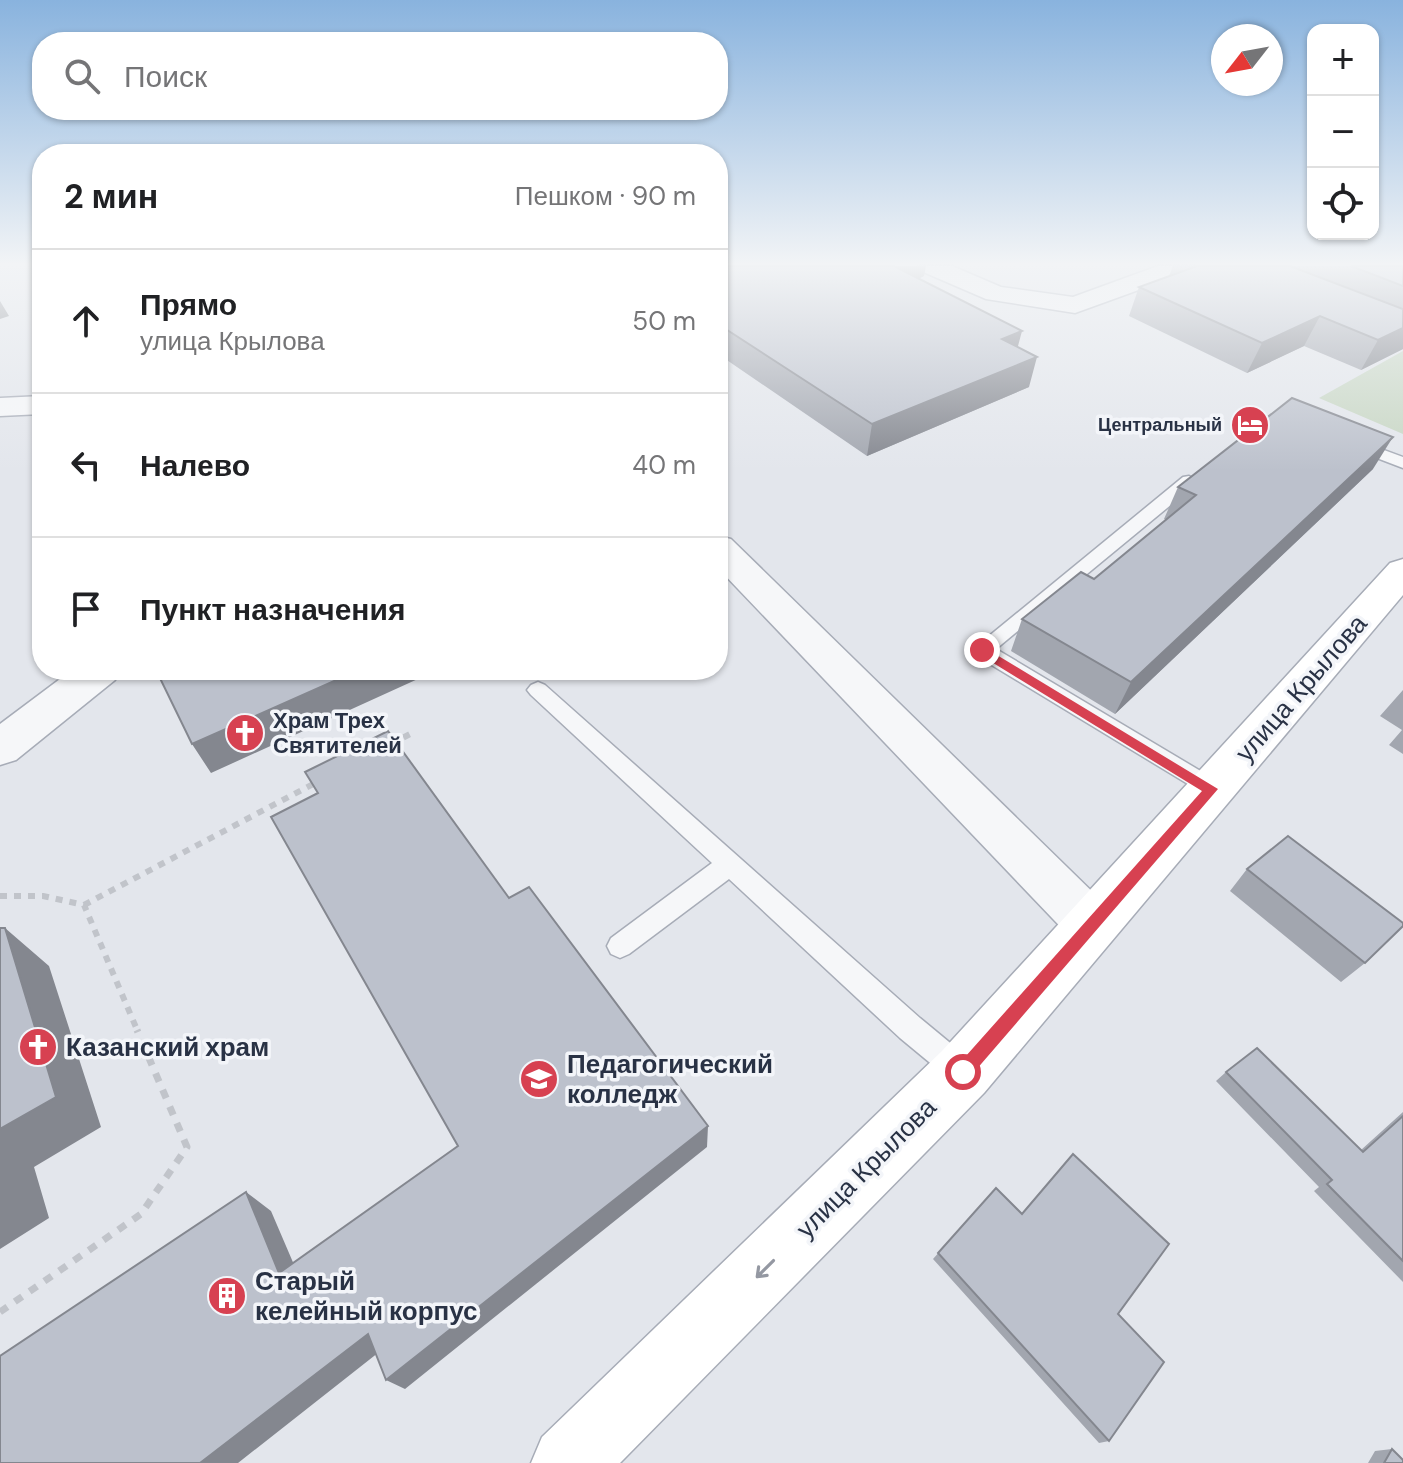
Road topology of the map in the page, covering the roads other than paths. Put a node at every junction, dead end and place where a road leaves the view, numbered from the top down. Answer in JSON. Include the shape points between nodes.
{"nodes":[{"id":1,"x":32,"y":405,"type":"edge"},
{"id":2,"x":0,"y":407,"type":"edge"},
{"id":3,"x":1345,"y":440,"type":"edge"},
{"id":4,"x":1403,"y":463,"type":"edge"},
{"id":5,"x":1189,"y":481,"type":"edge"},
{"id":6,"x":728,"y":557,"type":"edge"},
{"id":7,"x":1403,"y":571,"type":"edge"},
{"id":8,"x":87,"y":680,"type":"edge"},
{"id":9,"x":538,"y":690,"type":"dead end"},
{"id":10,"x":0,"y":748,"type":"edge"},
{"id":11,"x":1211,"y":789,"type":"junction"},
{"id":12,"x":731,"y":863,"type":"junction"},
{"id":13,"x":1092,"y":925,"type":"junction"},
{"id":14,"x":620,"y":946,"type":"dead end"},
{"id":15,"x":963,"y":1072,"type":"junction"},
{"id":16,"x":568,"y":1463,"type":"edge"}],
"edges":[{"from":1,"to":2,"type":"street"},
{"from":3,"to":4,"type":"lane"},
{"from":5,"to":11,"type":"lane","via":[[982,650]]},
{"from":6,"to":13,"type":"street"},
{"from":7,"to":11,"type":"main road","name":"улица Крылова"},
{"from":8,"to":10,"type":"street"},
{"from":9,"to":12,"type":"lane"},
{"from":11,"to":13,"type":"main road","name":"улица Крылова"},
{"from":12,"to":14,"type":"lane"},
{"from":12,"to":15,"type":"lane"},
{"from":13,"to":15,"type":"main road","name":"улица Крылова"},
{"from":15,"to":16,"type":"main road","name":"улица Крылова","one_way":true}]}
